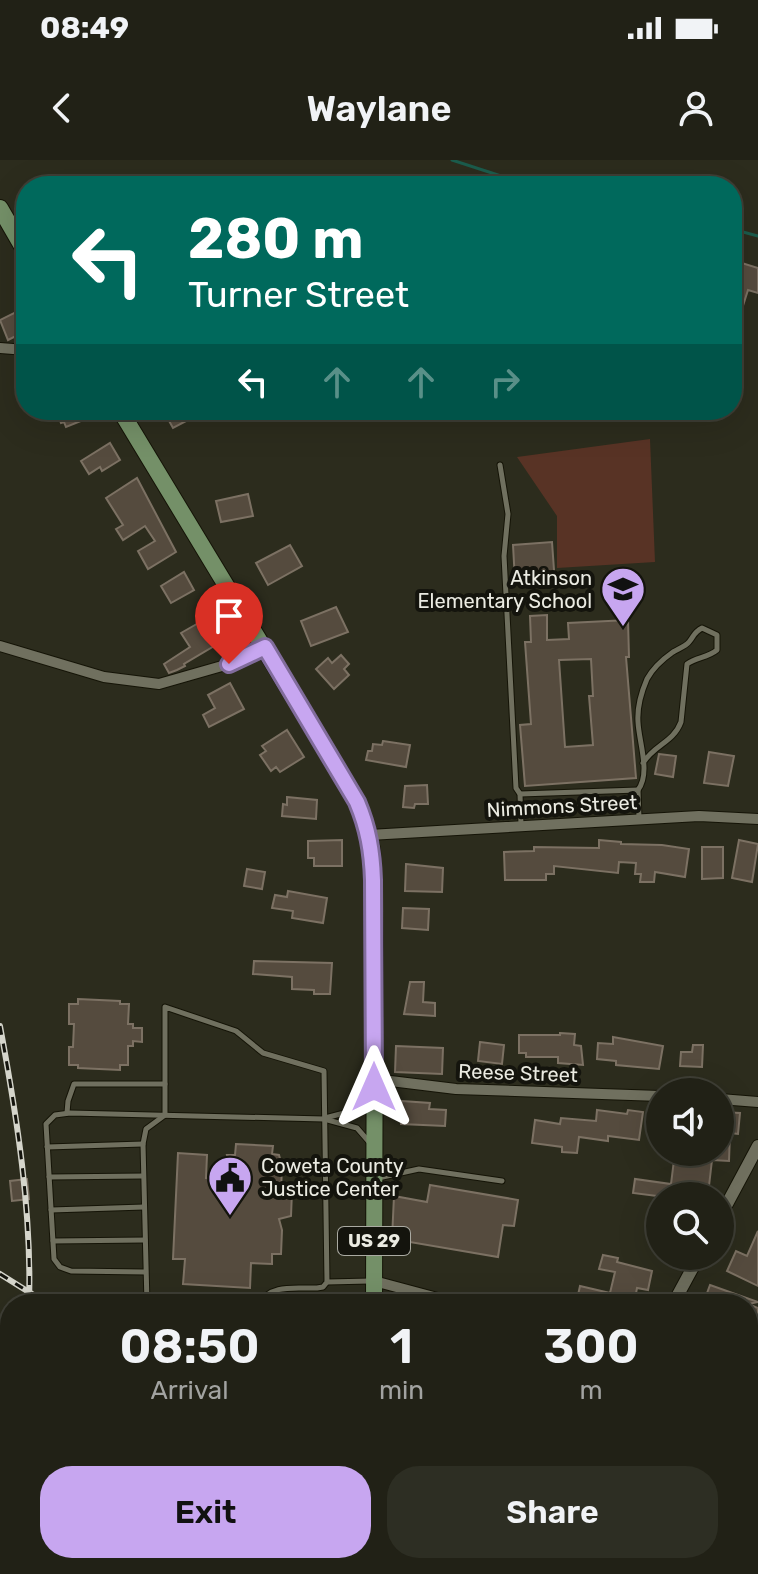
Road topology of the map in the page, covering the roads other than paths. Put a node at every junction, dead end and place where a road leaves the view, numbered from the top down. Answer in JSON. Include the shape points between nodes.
{"nodes":[{"id":1,"x":0,"y":208,"type":"edge"},
{"id":2,"x":16,"y":236,"type":"edge"},
{"id":3,"x":126,"y":420,"type":"edge"},
{"id":4,"x":500,"y":465,"type":"dead end"},
{"id":5,"x":0,"y":646,"type":"edge"},
{"id":6,"x":265,"y":647,"type":"junction"},
{"id":7,"x":643,"y":763,"type":"junction"},
{"id":8,"x":638,"y":790,"type":"junction"},
{"id":9,"x":520,"y":794,"type":"junction"},
{"id":10,"x":639,"y":819,"type":"junction"},
{"id":11,"x":758,"y":819,"type":"edge"},
{"id":12,"x":521,"y":826,"type":"junction"},
{"id":13,"x":369,"y":835,"type":"junction"},
{"id":14,"x":374,"y":1083,"type":"junction"},
{"id":15,"x":165,"y":1084,"type":"junction"},
{"id":16,"x":646,"y":1096,"type":"edge"},
{"id":17,"x":734,"y":1100,"type":"edge"},
{"id":18,"x":758,"y":1102,"type":"edge"},
{"id":19,"x":67,"y":1113,"type":"junction"},
{"id":20,"x":165,"y":1115,"type":"junction"},
{"id":21,"x":324,"y":1119,"type":"junction"},
{"id":22,"x":143,"y":1144,"type":"junction"},
{"id":23,"x":373,"y":1146,"type":"junction"},
{"id":24,"x":758,"y":1146,"type":"edge"},
{"id":25,"x":47,"y":1147,"type":"junction"},
{"id":26,"x":143,"y":1176,"type":"junction"},
{"id":27,"x":49,"y":1177,"type":"junction"},
{"id":28,"x":373,"y":1179,"type":"junction"},
{"id":29,"x":502,"y":1181,"type":"dead end"},
{"id":30,"x":734,"y":1191,"type":"edge"},
{"id":31,"x":144,"y":1207,"type":"junction"},
{"id":32,"x":51,"y":1210,"type":"junction"},
{"id":33,"x":145,"y":1240,"type":"junction"},
{"id":34,"x":53,"y":1241,"type":"junction"},
{"id":35,"x":691,"y":1270,"type":"edge"},
{"id":36,"x":145,"y":1272,"type":"junction"},
{"id":37,"x":374,"y":1281,"type":"junction"},
{"id":38,"x":327,"y":1282,"type":"junction"},
{"id":39,"x":146,"y":1294,"type":"edge"},
{"id":40,"x":267,"y":1294,"type":"edge"},
{"id":41,"x":374,"y":1294,"type":"edge"},
{"id":42,"x":423,"y":1294,"type":"edge"},
{"id":43,"x":678,"y":1294,"type":"edge"}],
"edges":[{"from":1,"to":2,"type":"main road"},
{"from":3,"to":6,"type":"main road","number":"US 29"},
{"from":4,"to":9,"type":"lane","via":[[508,514],[508,653]]},
{"from":5,"to":6,"type":"street","via":[[104,677],[159,684],[229,664]]},
{"from":6,"to":13,"type":"main road","number":"US 29","via":[[357,802]]},
{"from":7,"to":7,"type":"lane","via":[[678,730],[687,664],[717,650],[717,635],[710,631],[693,633],[649,676],[638,720]]},
{"from":7,"to":8,"type":"lane"},
{"from":8,"to":9,"type":"lane"},
{"from":8,"to":10,"type":"lane"},
{"from":9,"to":12,"type":"lane"},
{"from":10,"to":11,"type":"street","name":"Nimmons Street"},
{"from":10,"to":12,"type":"street","name":"Nimmons Street"},
{"from":12,"to":13,"type":"street","name":"Nimmons Street"},
{"from":13,"to":14,"type":"main road","number":"US 29"},
{"from":14,"to":16,"type":"street","name":"Reese Street"},
{"from":14,"to":21,"type":"lane","via":[[359,1106]]},
{"from":14,"to":23,"type":"main road","number":"US 29"},
{"from":15,"to":19,"type":"lane","via":[[74,1084]]},
{"from":15,"to":20,"type":"lane"},
{"from":15,"to":21,"type":"lane","via":[[165,1007],[236,1031],[263,1053],[324,1071]]},
{"from":17,"to":18,"type":"street"},
{"from":19,"to":20,"type":"lane"},
{"from":19,"to":25,"type":"lane","via":[[46,1124]]},
{"from":20,"to":21,"type":"lane"},
{"from":20,"to":22,"type":"lane","via":[[146,1129]]},
{"from":21,"to":23,"type":"lane","via":[[357,1128]]},
{"from":21,"to":38,"type":"lane"},
{"from":22,"to":25,"type":"lane"},
{"from":22,"to":26,"type":"lane"},
{"from":23,"to":28,"type":"main road","number":"US 29"},
{"from":24,"to":30,"type":"street"},
{"from":25,"to":27,"type":"lane"},
{"from":26,"to":27,"type":"lane"},
{"from":26,"to":31,"type":"lane"},
{"from":27,"to":32,"type":"lane"},
{"from":28,"to":29,"type":"lane","via":[[419,1169]]},
{"from":28,"to":37,"type":"main road","number":"US 29"},
{"from":31,"to":32,"type":"lane"},
{"from":31,"to":33,"type":"lane"},
{"from":32,"to":34,"type":"lane"},
{"from":33,"to":34,"type":"lane"},
{"from":33,"to":36,"type":"lane"},
{"from":34,"to":36,"type":"lane","via":[[54,1259],[71,1271]]},
{"from":35,"to":43,"type":"street"},
{"from":36,"to":39,"type":"lane"},
{"from":37,"to":38,"type":"lane"},
{"from":37,"to":41,"type":"main road","number":"US 29"},
{"from":37,"to":42,"type":"street"},
{"from":38,"to":40,"type":"lane","via":[[323,1287]]}]}
